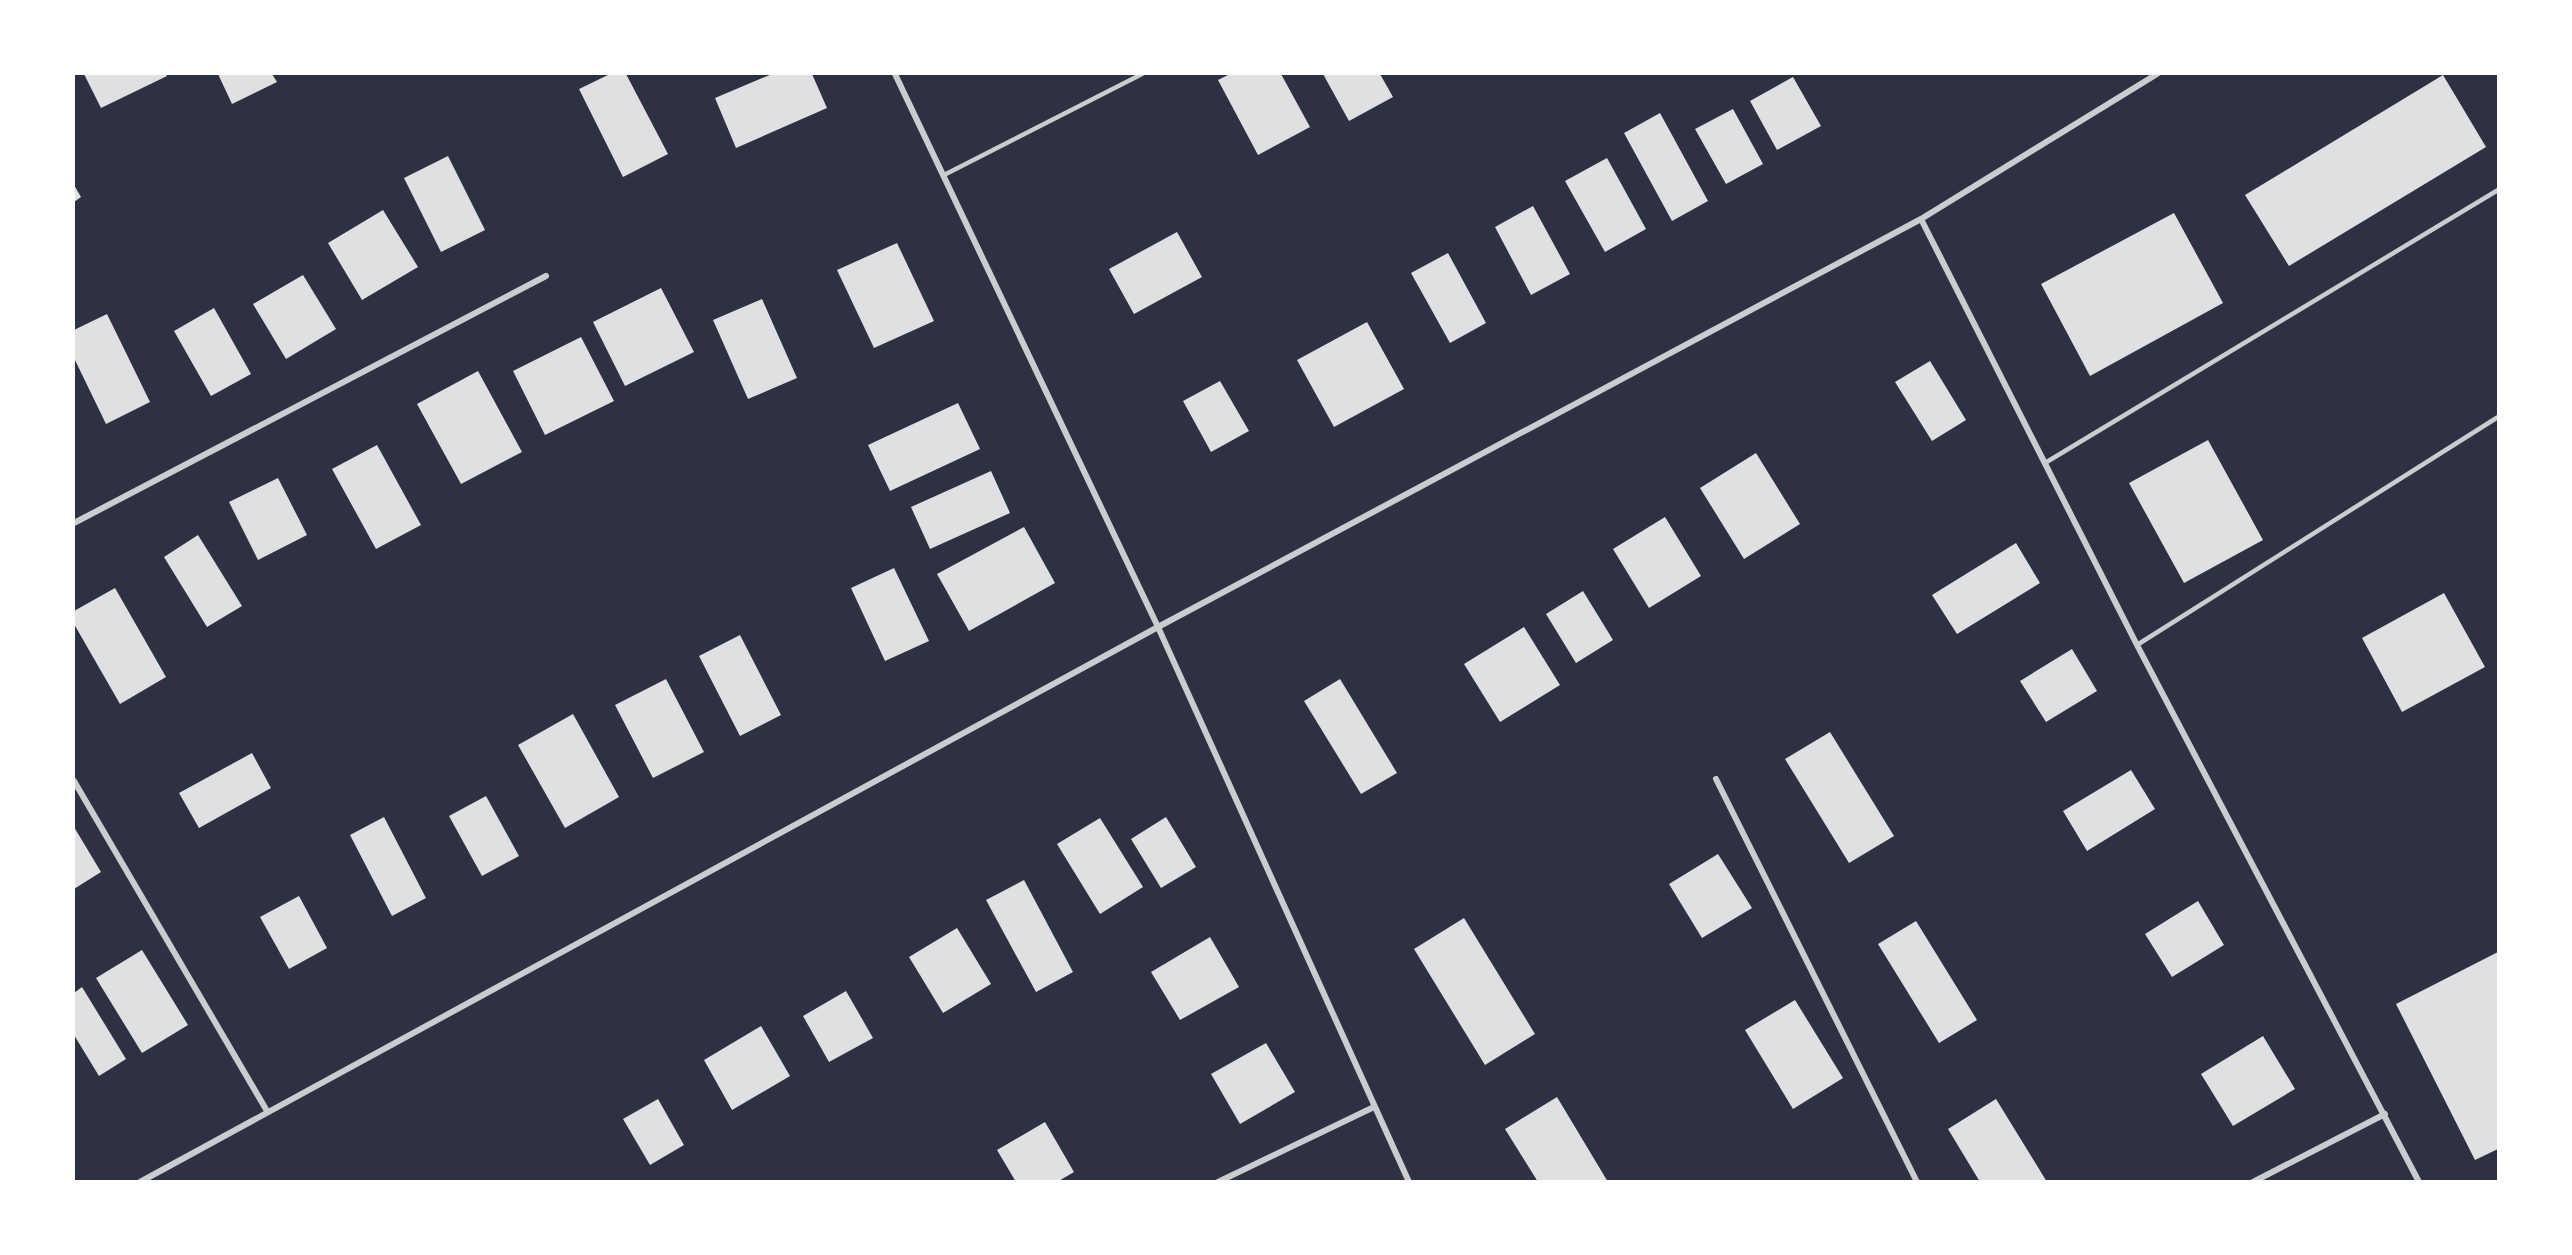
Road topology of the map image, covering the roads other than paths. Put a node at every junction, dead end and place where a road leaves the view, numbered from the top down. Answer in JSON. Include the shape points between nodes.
{"nodes":[{"id":1,"x":895,"y":74,"type":"edge"},
{"id":2,"x":1143,"y":74,"type":"edge"},
{"id":3,"x":2157,"y":74,"type":"edge"},
{"id":4,"x":944,"y":175,"type":"junction"},
{"id":5,"x":2499,"y":190,"type":"edge"},
{"id":6,"x":1921,"y":219,"type":"junction"},
{"id":7,"x":546,"y":276,"type":"dead end"},
{"id":8,"x":2499,"y":417,"type":"edge"},
{"id":9,"x":2045,"y":463,"type":"junction"},
{"id":10,"x":74,"y":523,"type":"edge"},
{"id":11,"x":1158,"y":627,"type":"junction"},
{"id":12,"x":2137,"y":645,"type":"junction"},
{"id":13,"x":1716,"y":779,"type":"dead end"},
{"id":14,"x":74,"y":781,"type":"edge"},
{"id":15,"x":1374,"y":1107,"type":"junction"},
{"id":16,"x":267,"y":1111,"type":"junction"},
{"id":17,"x":2385,"y":1114,"type":"junction"},
{"id":18,"x":140,"y":1182,"type":"edge"},
{"id":19,"x":1218,"y":1182,"type":"edge"},
{"id":20,"x":1409,"y":1182,"type":"edge"},
{"id":21,"x":1917,"y":1182,"type":"edge"},
{"id":22,"x":2253,"y":1182,"type":"edge"},
{"id":23,"x":2419,"y":1182,"type":"edge"}],
"edges":[{"from":1,"to":4,"type":"street"},
{"from":2,"to":4,"type":"lane"},
{"from":3,"to":6,"type":"street"},
{"from":4,"to":11,"type":"street"},
{"from":5,"to":9,"type":"lane"},
{"from":6,"to":9,"type":"street"},
{"from":6,"to":11,"type":"street"},
{"from":7,"to":10,"type":"street"},
{"from":8,"to":12,"type":"lane"},
{"from":9,"to":12,"type":"street"},
{"from":11,"to":15,"type":"street"},
{"from":11,"to":16,"type":"street"},
{"from":12,"to":17,"type":"street"},
{"from":13,"to":21,"type":"street"},
{"from":14,"to":16,"type":"street"},
{"from":15,"to":19,"type":"street"},
{"from":15,"to":20,"type":"street"},
{"from":16,"to":18,"type":"street"},
{"from":17,"to":22,"type":"street"},
{"from":17,"to":23,"type":"street"}]}
